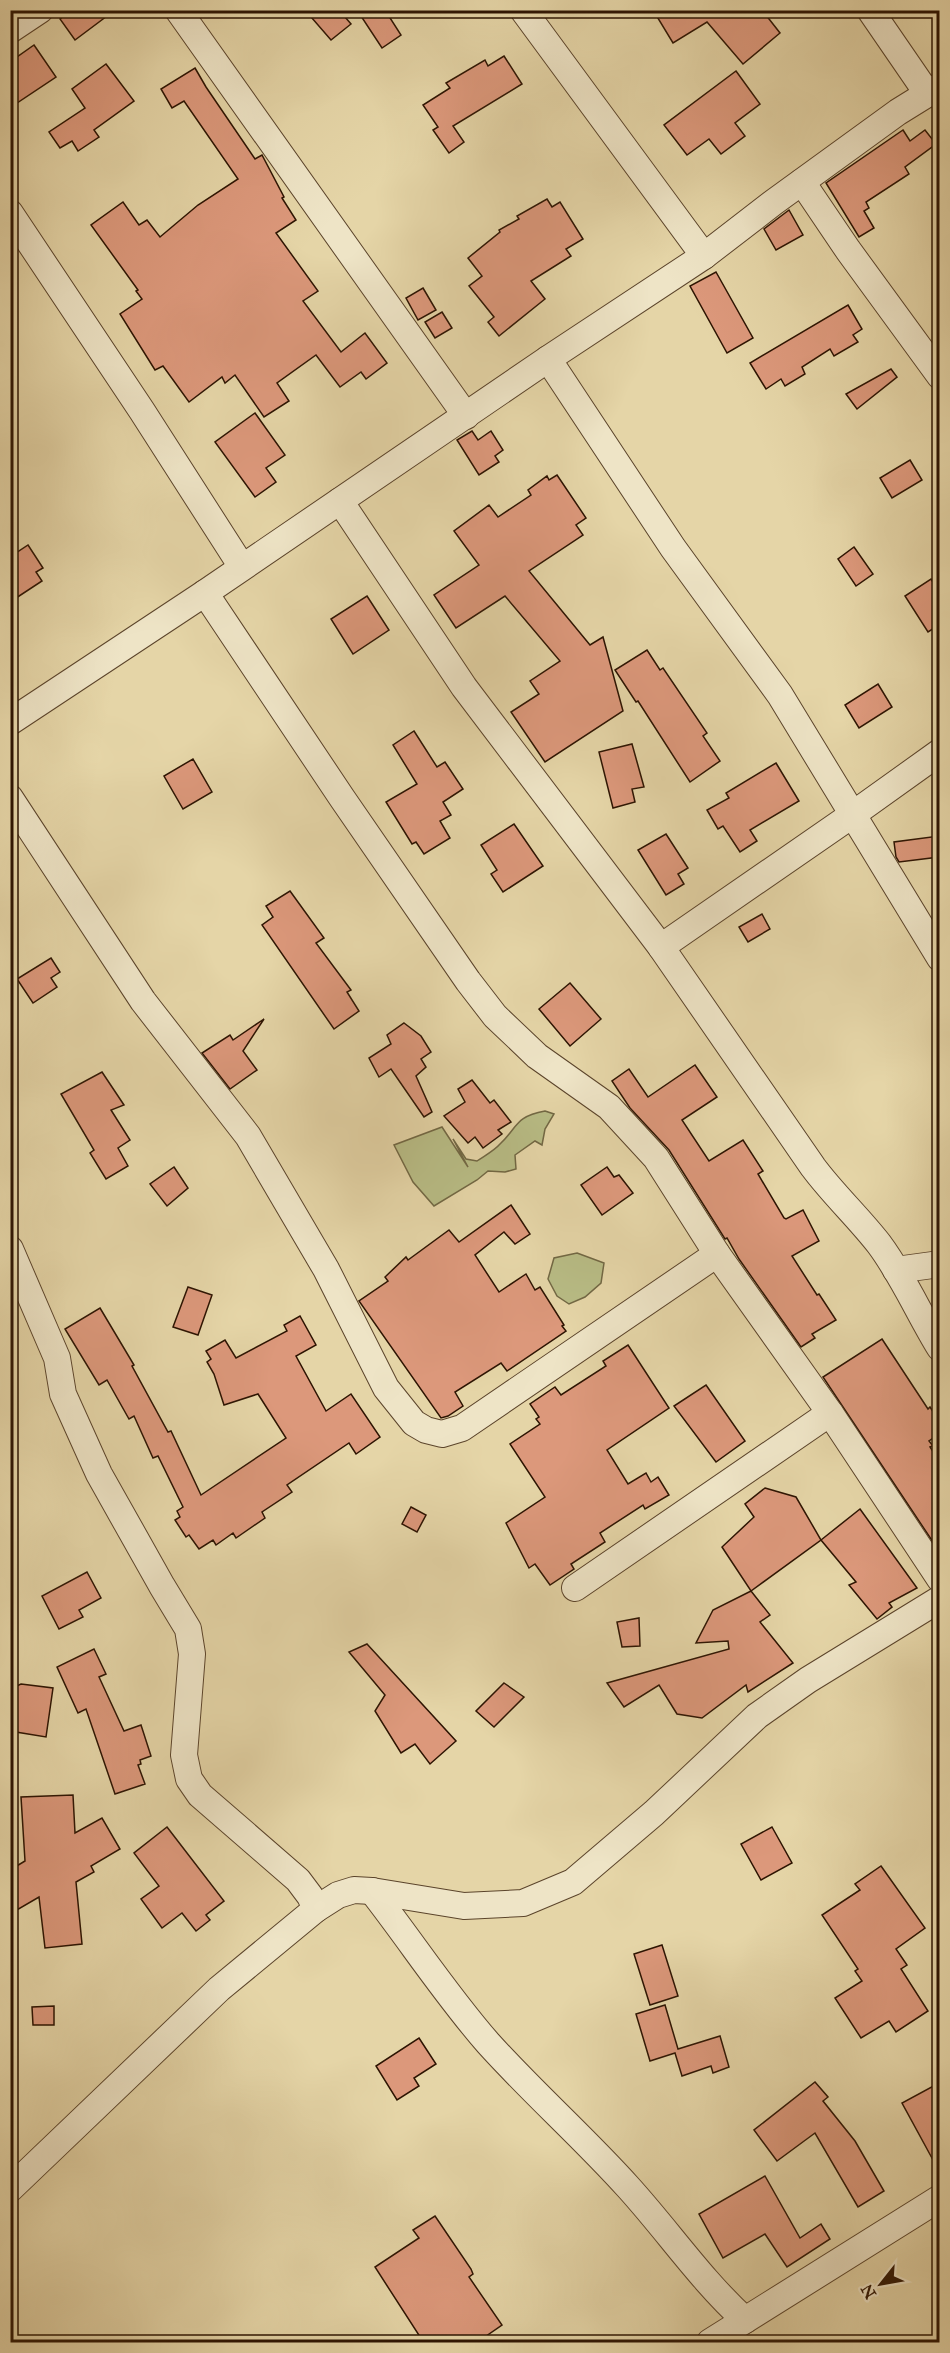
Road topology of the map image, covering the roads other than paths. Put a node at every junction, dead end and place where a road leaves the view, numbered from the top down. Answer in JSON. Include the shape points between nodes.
{"nodes":[{"id":1,"x":40,"y":10,"type":"edge"},
{"id":2,"x":178,"y":10,"type":"edge"},
{"id":3,"x":523,"y":10,"type":"edge"},
{"id":4,"x":870,"y":10,"type":"edge"},
{"id":5,"x":10,"y":30,"type":"edge"},
{"id":6,"x":933,"y":89,"type":"edge"},
{"id":7,"x":802,"y":182,"type":"junction"},
{"id":8,"x":10,"y":213,"type":"edge"},
{"id":9,"x":704,"y":256,"type":"junction"},
{"id":10,"x":548,"y":359,"type":"junction"},
{"id":11,"x":939,"y":376,"type":"edge"},
{"id":12,"x":466,"y":416,"type":"junction"},
{"id":13,"x":340,"y":501,"type":"junction"},
{"id":14,"x":242,"y":567,"type":"junction"},
{"id":15,"x":205,"y":592,"type":"junction"},
{"id":16,"x":10,"y":722,"type":"edge"},
{"id":17,"x":939,"y":752,"type":"edge"},
{"id":18,"x":10,"y":798,"type":"edge"},
{"id":19,"x":852,"y":815,"type":"junction"},
{"id":20,"x":661,"y":947,"type":"junction"},
{"id":21,"x":939,"y":958,"type":"edge"},
{"id":22,"x":10,"y":1249,"type":"edge"},
{"id":23,"x":717,"y":1254,"type":"junction"},
{"id":24,"x":939,"y":1264,"type":"edge"},
{"id":25,"x":896,"y":1270,"type":"junction"},
{"id":26,"x":939,"y":1348,"type":"edge"},
{"id":27,"x":830,"y":1413,"type":"junction"},
{"id":28,"x":939,"y":1579,"type":"edge"},
{"id":29,"x":575,"y":1588,"type":"dead end"},
{"id":30,"x":939,"y":1599,"type":"edge"},
{"id":31,"x":372,"y":1891,"type":"junction"},
{"id":32,"x":316,"y":1909,"type":"junction"},
{"id":33,"x":10,"y":2189,"type":"edge"},
{"id":34,"x":939,"y":2198,"type":"edge"},
{"id":35,"x":745,"y":2320,"type":"junction"},
{"id":36,"x":710,"y":2343,"type":"edge"}],
"edges":[{"from":1,"to":5,"type":"street"},
{"from":2,"to":12,"type":"street"},
{"from":3,"to":9,"type":"street"},
{"from":4,"to":6,"type":"street"},
{"from":6,"to":7,"type":"street"},
{"from":7,"to":9,"type":"street"},
{"from":7,"to":11,"type":"street"},
{"from":8,"to":14,"type":"street"},
{"from":9,"to":10,"type":"street"},
{"from":10,"to":12,"type":"street"},
{"from":10,"to":19,"type":"street","via":[[673,548],[780,695]]},
{"from":12,"to":13,"type":"street"},
{"from":13,"to":14,"type":"street"},
{"from":13,"to":20,"type":"street","via":[[464,687]]},
{"from":14,"to":15,"type":"street"},
{"from":15,"to":16,"type":"street"},
{"from":15,"to":23,"type":"street","via":[[342,798],[495,1016],[537,1056],[609,1107],[633,1131],[656,1158]]},
{"from":17,"to":19,"type":"street"},
{"from":18,"to":23,"type":"street","via":[[142,1001],[248,1136],[326,1269],[386,1388],[414,1423],[442,1434],[462,1428]]},
{"from":19,"to":20,"type":"street"},
{"from":19,"to":21,"type":"street"},
{"from":20,"to":25,"type":"street","via":[[813,1167]]},
{"from":22,"to":32,"type":"street","via":[[57,1358],[63,1394],[99,1474],[188,1629],[192,1654],[184,1755],[189,1779],[200,1795],[298,1880]]},
{"from":23,"to":27,"type":"street"},
{"from":24,"to":25,"type":"street"},
{"from":25,"to":26,"type":"street"},
{"from":27,"to":28,"type":"street"},
{"from":27,"to":29,"type":"street"},
{"from":30,"to":31,"type":"street","via":[[757,1716],[573,1882],[523,1904],[464,1906]]},
{"from":31,"to":32,"type":"street","via":[[354,1890],[338,1895]]},
{"from":31,"to":35,"type":"street","via":[[489,2043],[609,2166],[655,2216],[718,2296]]},
{"from":32,"to":33,"type":"street","via":[[219,1989]]},
{"from":34,"to":35,"type":"street"},
{"from":35,"to":36,"type":"street"}]}
